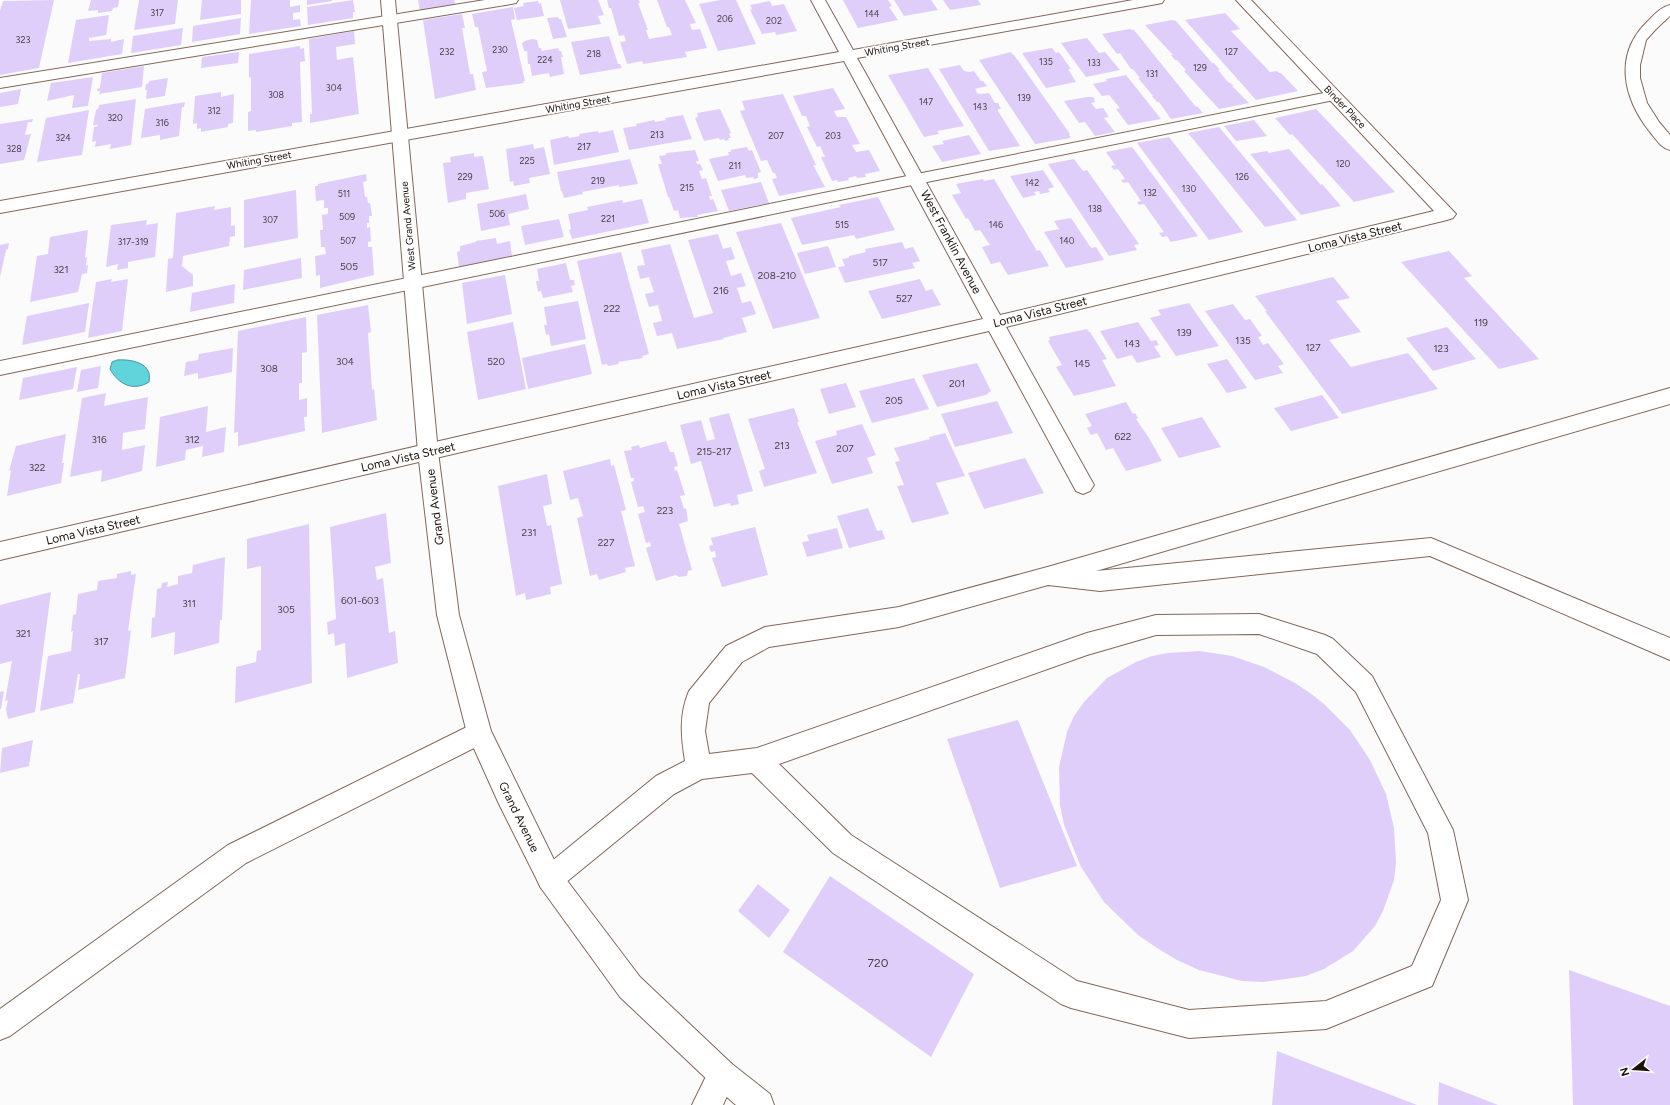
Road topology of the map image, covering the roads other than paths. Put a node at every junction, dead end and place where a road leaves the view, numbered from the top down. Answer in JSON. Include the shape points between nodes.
{"nodes":[{"id":1,"x":388,"y":0,"type":"edge"},
{"id":2,"x":511,"y":0,"type":"edge"},
{"id":3,"x":818,"y":0,"type":"edge"},
{"id":4,"x":1157,"y":0,"type":"edge"},
{"id":5,"x":1243,"y":0,"type":"edge"},
{"id":6,"x":1670,"y":9,"type":"edge"},
{"id":7,"x":390,"y":19,"type":"junction"},
{"id":8,"x":848,"y":56,"type":"junction"},
{"id":9,"x":0,"y":83,"type":"edge"},
{"id":10,"x":1334,"y":96,"type":"junction"},
{"id":11,"x":400,"y":135,"type":"junction"},
{"id":12,"x":1670,"y":146,"type":"edge"},
{"id":13,"x":917,"y":179,"type":"junction"},
{"id":14,"x":0,"y":207,"type":"edge"},
{"id":15,"x":1447,"y":214,"type":"joint"},
{"id":16,"x":413,"y":283,"type":"junction"},
{"id":17,"x":995,"y":323,"type":"junction"},
{"id":18,"x":0,"y":368,"type":"edge"},
{"id":19,"x":1670,"y":396,"type":"edge"},
{"id":20,"x":428,"y":452,"type":"junction"},
{"id":21,"x":1083,"y":485,"type":"dead end"},
{"id":22,"x":0,"y":552,"type":"edge"},
{"id":23,"x":1048,"y":575,"type":"junction"},
{"id":24,"x":1670,"y":649,"type":"edge"},
{"id":25,"x":480,"y":733,"type":"junction"},
{"id":26,"x":758,"y":760,"type":"junction"},
{"id":27,"x":699,"y":767,"type":"junction"},
{"id":28,"x":550,"y":879,"type":"junction"},
{"id":29,"x":0,"y":1026,"type":"edge"},
{"id":30,"x":722,"y":1074,"type":"junction"},
{"id":31,"x":707,"y":1105,"type":"edge"},
{"id":32,"x":759,"y":1105,"type":"edge"}],
"edges":[{"from":1,"to":7,"type":"street","name":"West Grand Avenue"},
{"from":2,"to":7,"type":"street"},
{"from":3,"to":8,"type":"street","name":"West Franklin Avenue"},
{"from":4,"to":8,"type":"street","name":"Whiting Street"},
{"from":5,"to":10,"type":"street","name":"Binder Place"},
{"from":6,"to":12,"type":"street","via":[[1641,38],[1633,60],[1631,81],[1640,106]]},
{"from":7,"to":9,"type":"street"},
{"from":7,"to":11,"type":"street","name":"West Grand Avenue"},
{"from":8,"to":11,"type":"street","name":"Whiting Street"},
{"from":8,"to":13,"type":"street","name":"West Franklin Avenue"},
{"from":10,"to":13,"type":"street"},
{"from":10,"to":15,"type":"street","name":"Binder Place"},
{"from":11,"to":14,"type":"street","name":"Whiting Street"},
{"from":11,"to":16,"type":"street","name":"West Grand Avenue"},
{"from":13,"to":16,"type":"street"},
{"from":13,"to":17,"type":"street","name":"West Franklin Avenue"},
{"from":15,"to":17,"type":"street","name":"Loma Vista Street"},
{"from":16,"to":18,"type":"street"},
{"from":16,"to":20,"type":"street","name":"West Grand Avenue"},
{"from":17,"to":20,"type":"street","name":"Loma Vista Street"},
{"from":17,"to":21,"type":"street","name":"West Franklin Avenue"},
{"from":19,"to":23,"type":"street"},
{"from":20,"to":22,"type":"street","name":"Loma Vista Street"},
{"from":20,"to":25,"type":"street","name":"Grand Avenue","via":[[448,615]]},
{"from":23,"to":24,"type":"street","via":[[1100,581],[1431,547]]},
{"from":23,"to":27,"type":"street","via":[[899,617],[765,637],[734,654],[698,699],[693,731]]},
{"from":25,"to":28,"type":"street","name":"Grand Avenue"},
{"from":25,"to":29,"type":"street","via":[[237,854]]},
{"from":26,"to":26,"type":"street","via":[[842,844],[1071,994],[1189,1024],[1326,1015],[1422,976],[1455,900],[1440,830],[1364,684],[1325,646],[1259,624],[1156,625],[1088,644]]},
{"from":26,"to":27,"type":"street"},
{"from":27,"to":28,"type":"street","via":[[665,785]]},
{"from":28,"to":30,"type":"street","name":"Grand Avenue","via":[[630,987]]},
{"from":30,"to":31,"type":"street"},
{"from":30,"to":32,"type":"street","name":"Grand Avenue"}]}
